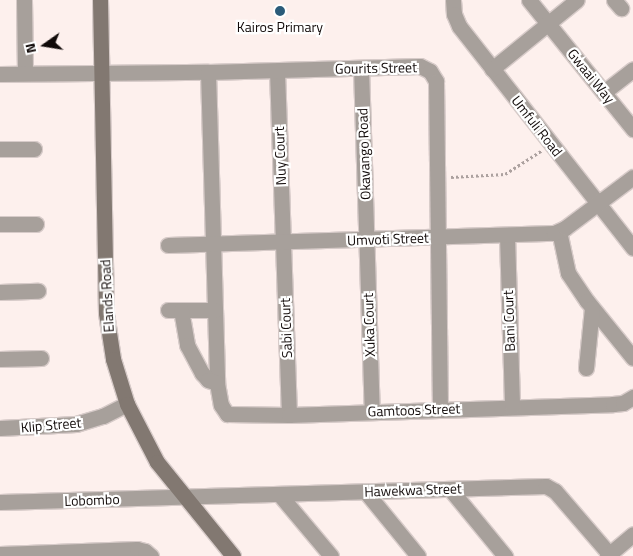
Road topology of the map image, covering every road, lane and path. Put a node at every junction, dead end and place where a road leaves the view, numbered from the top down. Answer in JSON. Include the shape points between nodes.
{"nodes":[{"id":1,"x":24,"y":0,"type":"edge"},
{"id":2,"x":100,"y":0,"type":"edge"},
{"id":3,"x":453,"y":0,"type":"edge"},
{"id":4,"x":529,"y":0,"type":"edge"},
{"id":5,"x":577,"y":0,"type":"edge"},
{"id":6,"x":548,"y":23,"type":"junction"},
{"id":7,"x":361,"y":68,"type":"junction"},
{"id":8,"x":492,"y":68,"type":"junction"},
{"id":9,"x":633,"y":69,"type":"edge"},
{"id":10,"x":277,"y":71,"type":"junction"},
{"id":11,"x":101,"y":72,"type":"junction"},
{"id":12,"x":208,"y":72,"type":"junction"},
{"id":13,"x":25,"y":73,"type":"junction"},
{"id":14,"x":0,"y":74,"type":"edge"},
{"id":15,"x":604,"y":92,"type":"junction"},
{"id":16,"x":633,"y":129,"type":"edge"},
{"id":17,"x":552,"y":145,"type":"junction"},
{"id":18,"x":0,"y":149,"type":"edge"},
{"id":19,"x":34,"y":150,"type":"dead end"},
{"id":20,"x":437,"y":177,"type":"junction"},
{"id":21,"x":633,"y":177,"type":"edge"},
{"id":22,"x":598,"y":204,"type":"junction"},
{"id":23,"x":0,"y":224,"type":"edge"},
{"id":24,"x":36,"y":224,"type":"dead end"},
{"id":25,"x":559,"y":231,"type":"junction"},
{"id":26,"x":507,"y":235,"type":"junction"},
{"id":27,"x":437,"y":237,"type":"junction"},
{"id":28,"x":367,"y":239,"type":"junction"},
{"id":29,"x":283,"y":242,"type":"junction"},
{"id":30,"x":215,"y":244,"type":"junction"},
{"id":31,"x":168,"y":246,"type":"dead end"},
{"id":32,"x":633,"y":248,"type":"edge"},
{"id":33,"x":38,"y":291,"type":"dead end"},
{"id":34,"x":0,"y":292,"type":"edge"},
{"id":35,"x":592,"y":308,"type":"junction"},
{"id":36,"x":216,"y":310,"type":"junction"},
{"id":37,"x":41,"y":358,"type":"dead end"},
{"id":38,"x":633,"y":358,"type":"edge"},
{"id":39,"x":0,"y":359,"type":"edge"},
{"id":40,"x":586,"y":368,"type":"dead end"},
{"id":41,"x":217,"y":383,"type":"junction"},
{"id":42,"x":633,"y":397,"type":"edge"},
{"id":43,"x":127,"y":404,"type":"junction"},
{"id":44,"x":512,"y":407,"type":"junction"},
{"id":45,"x":440,"y":410,"type":"junction"},
{"id":46,"x":372,"y":411,"type":"junction"},
{"id":47,"x":289,"y":415,"type":"junction"},
{"id":48,"x":0,"y":428,"type":"edge"},
{"id":49,"x":450,"y":489,"type":"junction"},
{"id":50,"x":366,"y":491,"type":"junction"},
{"id":51,"x":279,"y":494,"type":"junction"},
{"id":52,"x":184,"y":497,"type":"junction"},
{"id":53,"x":0,"y":502,"type":"edge"},
{"id":54,"x":633,"y":534,"type":"edge"},
{"id":55,"x":78,"y":553,"type":"edge"},
{"id":56,"x":0,"y":555,"type":"edge"},
{"id":57,"x":609,"y":555,"type":"edge"},
{"id":58,"x":151,"y":556,"type":"edge"},
{"id":59,"x":233,"y":556,"type":"edge"},
{"id":60,"x":331,"y":556,"type":"edge"},
{"id":61,"x":418,"y":556,"type":"edge"},
{"id":62,"x":504,"y":556,"type":"edge"}],
"edges":[{"from":1,"to":13,"type":"street"},
{"from":2,"to":11,"type":"street","name":"Elands Road"},
{"from":3,"to":8,"type":"street","name":"Umfuli Road","via":[[459,26]]},
{"from":4,"to":6,"type":"street","name":"Gwaai Way"},
{"from":5,"to":6,"type":"street"},
{"from":6,"to":8,"type":"street"},
{"from":6,"to":15,"type":"street","name":"Gwaai Way"},
{"from":7,"to":10,"type":"street","name":"Gourits Street"},
{"from":7,"to":20,"type":"street","name":"Gourits Street","via":[[420,66],[432,73],[436,81]]},
{"from":7,"to":28,"type":"street","name":"Okavango Road"},
{"from":8,"to":17,"type":"street","name":"Umfuli Road"},
{"from":9,"to":15,"type":"street"},
{"from":10,"to":12,"type":"street","name":"Gourits Street"},
{"from":10,"to":29,"type":"street","name":"Nuy Court"},
{"from":11,"to":12,"type":"street","name":"Gourits Street"},
{"from":11,"to":13,"type":"street","name":"Gourits Street"},
{"from":11,"to":43,"type":"street","name":"Elands Road","via":[[106,313],[113,359]]},
{"from":12,"to":30,"type":"street","name":"Gamtoos Street"},
{"from":13,"to":14,"type":"street","name":"Gourits Street"},
{"from":15,"to":16,"type":"street","name":"Gwaai Way"},
{"from":17,"to":20,"type":"path","via":[[505,174]]},
{"from":17,"to":22,"type":"street","name":"Umfuli Road"},
{"from":18,"to":19,"type":"street"},
{"from":20,"to":27,"type":"street","name":"Gourits Street"},
{"from":21,"to":22,"type":"street","name":"Umvoti Street"},
{"from":22,"to":25,"type":"street","name":"Umvoti Street"},
{"from":22,"to":32,"type":"street","name":"Umfuli Road"},
{"from":23,"to":24,"type":"street"},
{"from":25,"to":26,"type":"street","name":"Umvoti Street"},
{"from":25,"to":35,"type":"street","via":[[568,273]]},
{"from":26,"to":27,"type":"street","name":"Umvoti Street"},
{"from":26,"to":44,"type":"street","name":"Bani Court"},
{"from":27,"to":28,"type":"street","name":"Umvoti Street"},
{"from":27,"to":45,"type":"street","name":"Gourits Street"},
{"from":28,"to":29,"type":"street","name":"Umvoti Street"},
{"from":28,"to":46,"type":"street","name":"Xuka Court"},
{"from":29,"to":30,"type":"street","name":"Umvoti Street"},
{"from":29,"to":47,"type":"street","name":"Sabi Court"},
{"from":30,"to":31,"type":"street","name":"Umvoti Street"},
{"from":30,"to":36,"type":"street","name":"Gamtoos Street"},
{"from":33,"to":34,"type":"street"},
{"from":35,"to":38,"type":"street"},
{"from":35,"to":40,"type":"street"},
{"from":36,"to":41,"type":"street","name":"Gamtoos Street"},
{"from":36,"to":41,"type":"street","via":[[175,310],[187,345],[202,373]]},
{"from":37,"to":39,"type":"street"},
{"from":41,"to":47,"type":"street","name":"Gamtoos Street","via":[[220,406],[228,414]]},
{"from":42,"to":44,"type":"street","name":"Gamtoos Street","via":[[613,404]]},
{"from":43,"to":48,"type":"street","name":"Klip Street","via":[[76,424]]},
{"from":43,"to":52,"type":"street","name":"Elands Road","via":[[150,449]]},
{"from":44,"to":45,"type":"street","name":"Gamtoos Street"},
{"from":45,"to":46,"type":"street","name":"Gamtoos Street"},
{"from":46,"to":47,"type":"street","name":"Gamtoos Street"},
{"from":49,"to":50,"type":"street","name":"Hawekwa Street"},
{"from":49,"to":57,"type":"street","name":"Hawekwa Street","via":[[550,487]]},
{"from":49,"to":62,"type":"street"},
{"from":50,"to":51,"type":"street","name":"Hawekwa Street"},
{"from":50,"to":61,"type":"street"},
{"from":51,"to":52,"type":"street","name":"Hawekwa Street"},
{"from":51,"to":60,"type":"street"},
{"from":52,"to":53,"type":"street","name":"Lobombo"},
{"from":52,"to":59,"type":"street","name":"Elands Road"},
{"from":54,"to":57,"type":"street"},
{"from":55,"to":56,"type":"street"},
{"from":55,"to":58,"type":"street","via":[[137,549]]}]}
